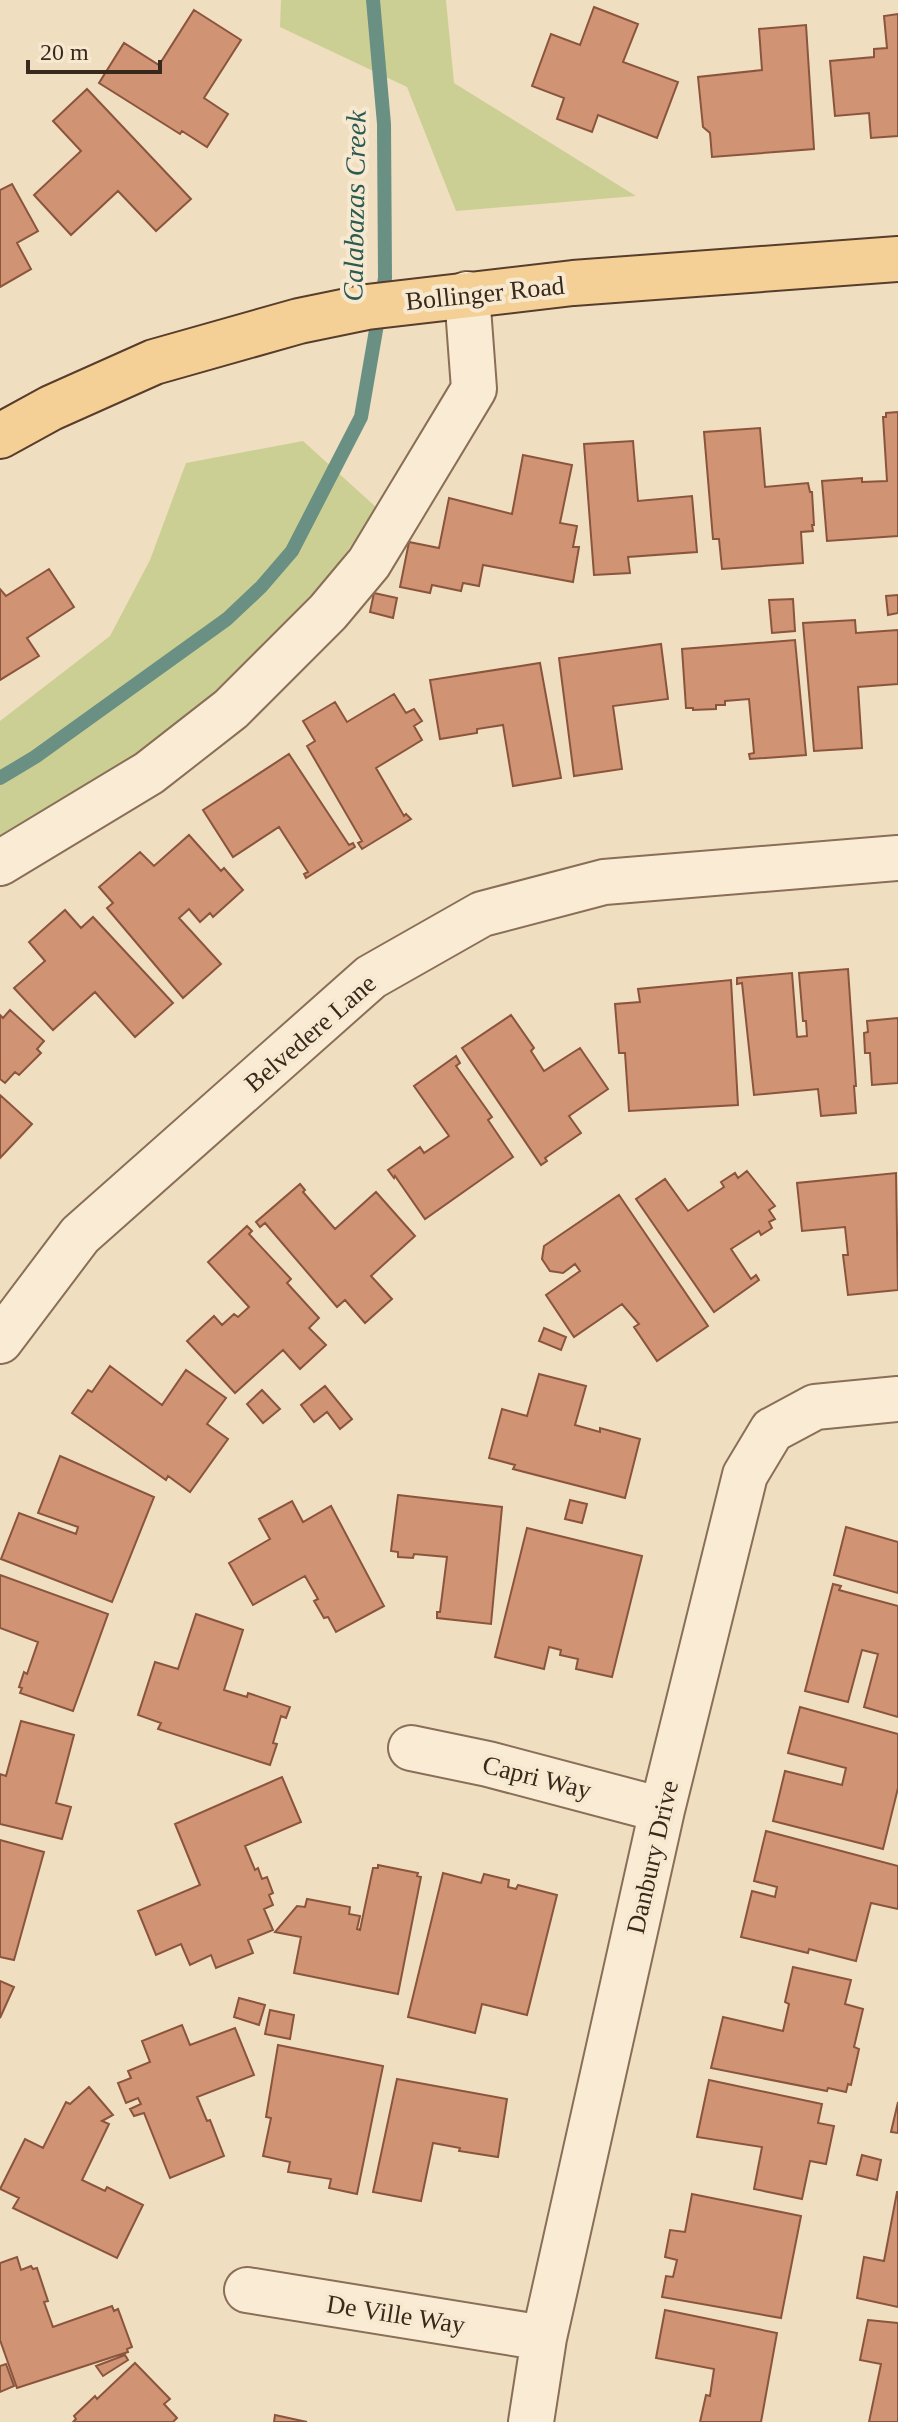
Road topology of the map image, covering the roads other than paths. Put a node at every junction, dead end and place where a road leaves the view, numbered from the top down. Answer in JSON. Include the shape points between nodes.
{"nodes":[{"id":1,"x":898,"y":259,"type":"edge"},
{"id":2,"x":456,"y":295,"type":"junction"},
{"id":3,"x":0,"y":436,"type":"edge"},
{"id":4,"x":898,"y":858,"type":"edge"},
{"id":5,"x":0,"y":863,"type":"edge"},
{"id":6,"x":0,"y":1341,"type":"edge"},
{"id":7,"x":898,"y":1399,"type":"edge"},
{"id":8,"x":411,"y":1748,"type":"dead end"},
{"id":9,"x":662,"y":1810,"type":"junction"},
{"id":10,"x":247,"y":2290,"type":"dead end"},
{"id":11,"x":544,"y":2338,"type":"junction"},
{"id":12,"x":531,"y":2422,"type":"edge"}],
"edges":[{"from":1,"to":2,"type":"main road","name":"Bollinger Road"},
{"from":2,"to":3,"type":"main road","name":"Bollinger Road","via":[[299,321],[154,362]]},
{"from":2,"to":5,"type":"street","via":[[474,389],[369,563],[231,709],[149,773]]},
{"from":4,"to":6,"type":"street","name":"Belvedere Lane","via":[[604,882],[482,914],[371,977],[80,1235]]},
{"from":7,"to":9,"type":"street","name":"Danbury Drive","via":[[815,1407],[772,1430],[745,1475]]},
{"from":8,"to":9,"type":"street","name":"Capri Way"},
{"from":9,"to":11,"type":"street","name":"Danbury Drive"},
{"from":10,"to":11,"type":"street","name":"De Ville Way"},
{"from":11,"to":12,"type":"street","name":"Danbury Drive"}]}
